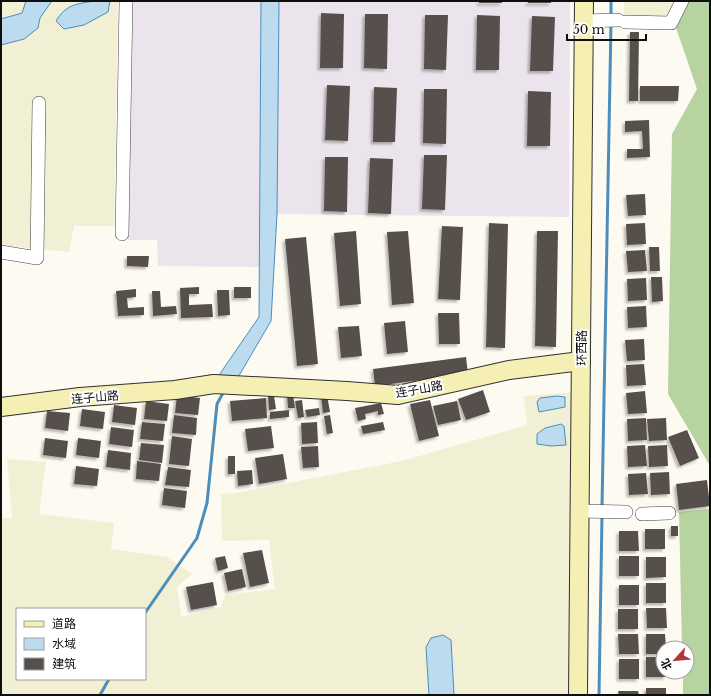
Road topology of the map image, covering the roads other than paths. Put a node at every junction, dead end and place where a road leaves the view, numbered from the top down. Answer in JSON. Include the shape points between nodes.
{"nodes":[{"id":1,"x":126,"y":1,"type":"edge"},
{"id":2,"x":584,"y":1,"type":"edge"},
{"id":3,"x":682,"y":1,"type":"edge"},
{"id":4,"x":584,"y":21,"type":"junction"},
{"id":5,"x":39,"y":103,"type":"dead end"},
{"id":6,"x":122,"y":234,"type":"dead end"},
{"id":7,"x":1,"y":252,"type":"edge"},
{"id":8,"x":581,"y":361,"type":"junction"},
{"id":9,"x":1,"y":407,"type":"edge"},
{"id":10,"x":587,"y":512,"type":"junction"},
{"id":11,"x":626,"y":512,"type":"dead end"},
{"id":12,"x":669,"y":513,"type":"dead end"},
{"id":13,"x":642,"y":514,"type":"dead end"},
{"id":14,"x":578,"y":695,"type":"edge"}],
"edges":[{"from":1,"to":6,"type":"street"},
{"from":2,"to":4,"type":"street","name":"环西路"},
{"from":3,"to":4,"type":"street","via":[[671,23]]},
{"from":4,"to":8,"type":"street","name":"环西路"},
{"from":5,"to":7,"type":"street","via":[[37,258]]},
{"from":8,"to":9,"type":"street","name":"连子山路","via":[[509,370],[398,395],[222,385],[80,397]]},
{"from":8,"to":10,"type":"street","name":"环西路"},
{"from":10,"to":11,"type":"street"},
{"from":10,"to":14,"type":"street","name":"环西路"},
{"from":12,"to":13,"type":"street"}]}
